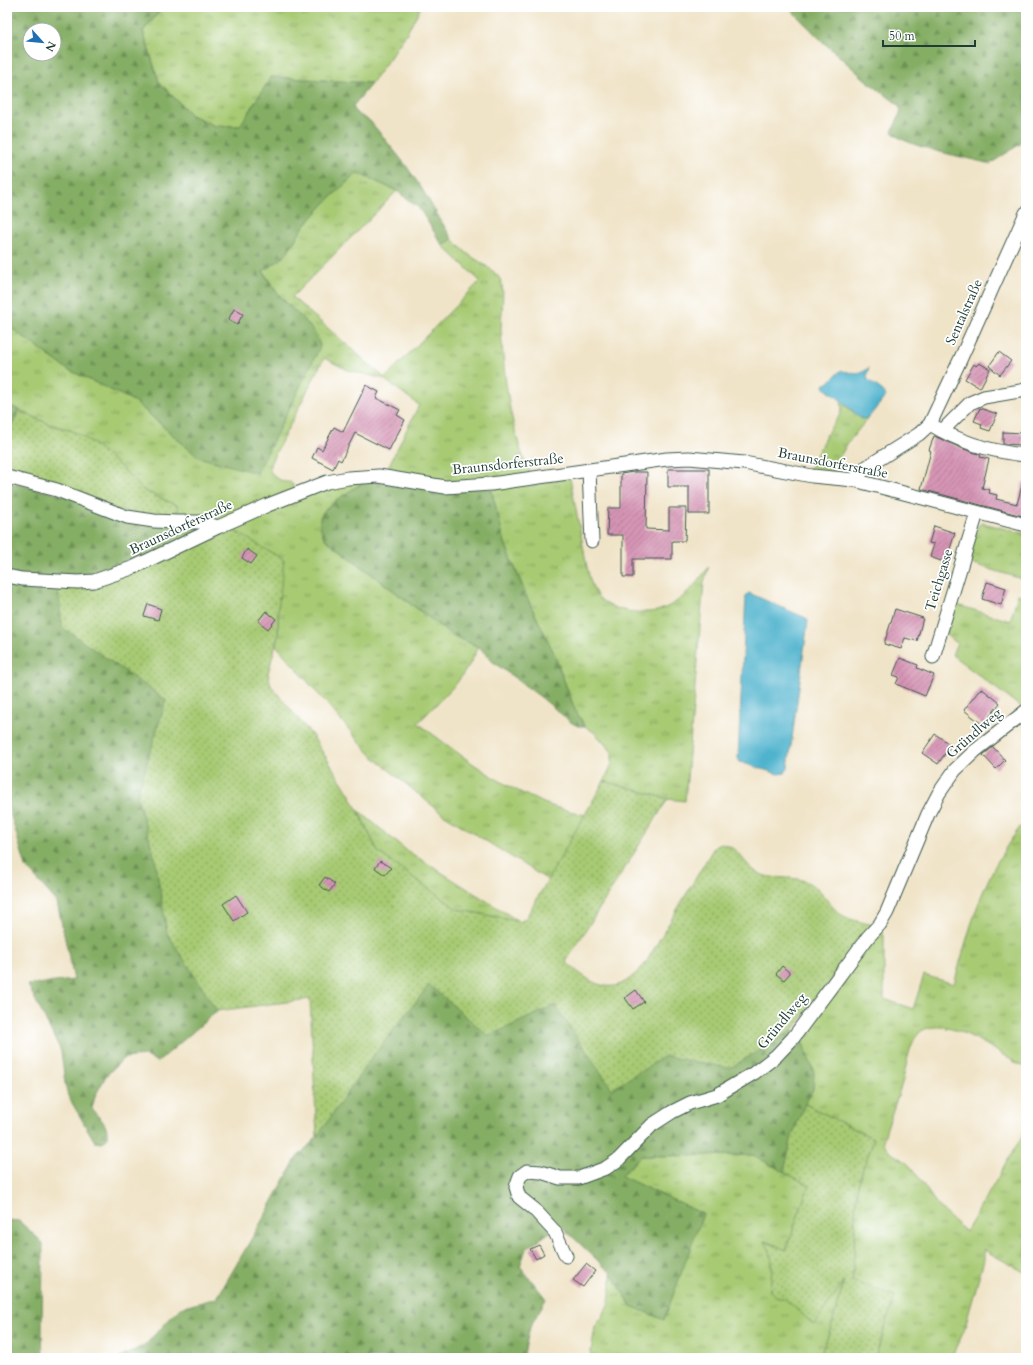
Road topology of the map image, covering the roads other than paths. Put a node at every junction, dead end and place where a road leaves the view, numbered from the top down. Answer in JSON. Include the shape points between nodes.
{"nodes":[{"id":1,"x":1026,"y":213,"type":"edge"},
{"id":2,"x":1026,"y":390,"type":"edge"},
{"id":3,"x":936,"y":427,"type":"junction"},
{"id":4,"x":1026,"y":455,"type":"edge"},
{"id":5,"x":589,"y":470,"type":"junction"},
{"id":6,"x":7,"y":477,"type":"edge"},
{"id":7,"x":854,"y":480,"type":"junction"},
{"id":8,"x":976,"y":513,"type":"junction"},
{"id":9,"x":1026,"y":525,"type":"edge"},
{"id":10,"x":218,"y":527,"type":"junction"},
{"id":11,"x":592,"y":541,"type":"dead end"},
{"id":12,"x":7,"y":576,"type":"edge"},
{"id":13,"x":933,"y":657,"type":"dead end"},
{"id":14,"x":1026,"y":711,"type":"edge"},
{"id":15,"x":566,"y":1256,"type":"dead end"}],
"edges":[{"from":1,"to":3,"type":"street","name":"Sentalstraße"},
{"from":2,"to":3,"type":"street","via":[[984,397],[970,403],[954,417]]},
{"from":3,"to":4,"type":"street","via":[[958,439],[984,448]]},
{"from":3,"to":7,"type":"street","via":[[919,434],[865,468]]},
{"from":5,"to":7,"type":"street","name":"Braunsdorferstraße","via":[[689,458],[744,463],[812,476]]},
{"from":5,"to":10,"type":"street","name":"Braunsdorferstraße","via":[[491,484],[445,487],[379,476],[348,478],[298,493]]},
{"from":5,"to":11,"type":"street"},
{"from":6,"to":10,"type":"street","via":[[57,490],[127,516],[154,521],[201,522]]},
{"from":7,"to":8,"type":"street","name":"Braunsdorferstraße"},
{"from":8,"to":9,"type":"street","name":"Braunsdorferstraße"},
{"from":8,"to":13,"type":"street","name":"Teichgasse"},
{"from":10,"to":12,"type":"street","name":"Braunsdorferstraße","via":[[132,568],[94,581]]},
{"from":14,"to":15,"type":"street","name":"Gründlweg","via":[[955,770],[928,814],[880,924],[793,1038],[776,1056],[754,1073],[716,1095],[672,1112],[652,1125],[618,1160],[606,1168],[579,1178],[560,1178],[527,1171],[520,1176],[516,1187],[519,1197],[555,1232]]}]}
